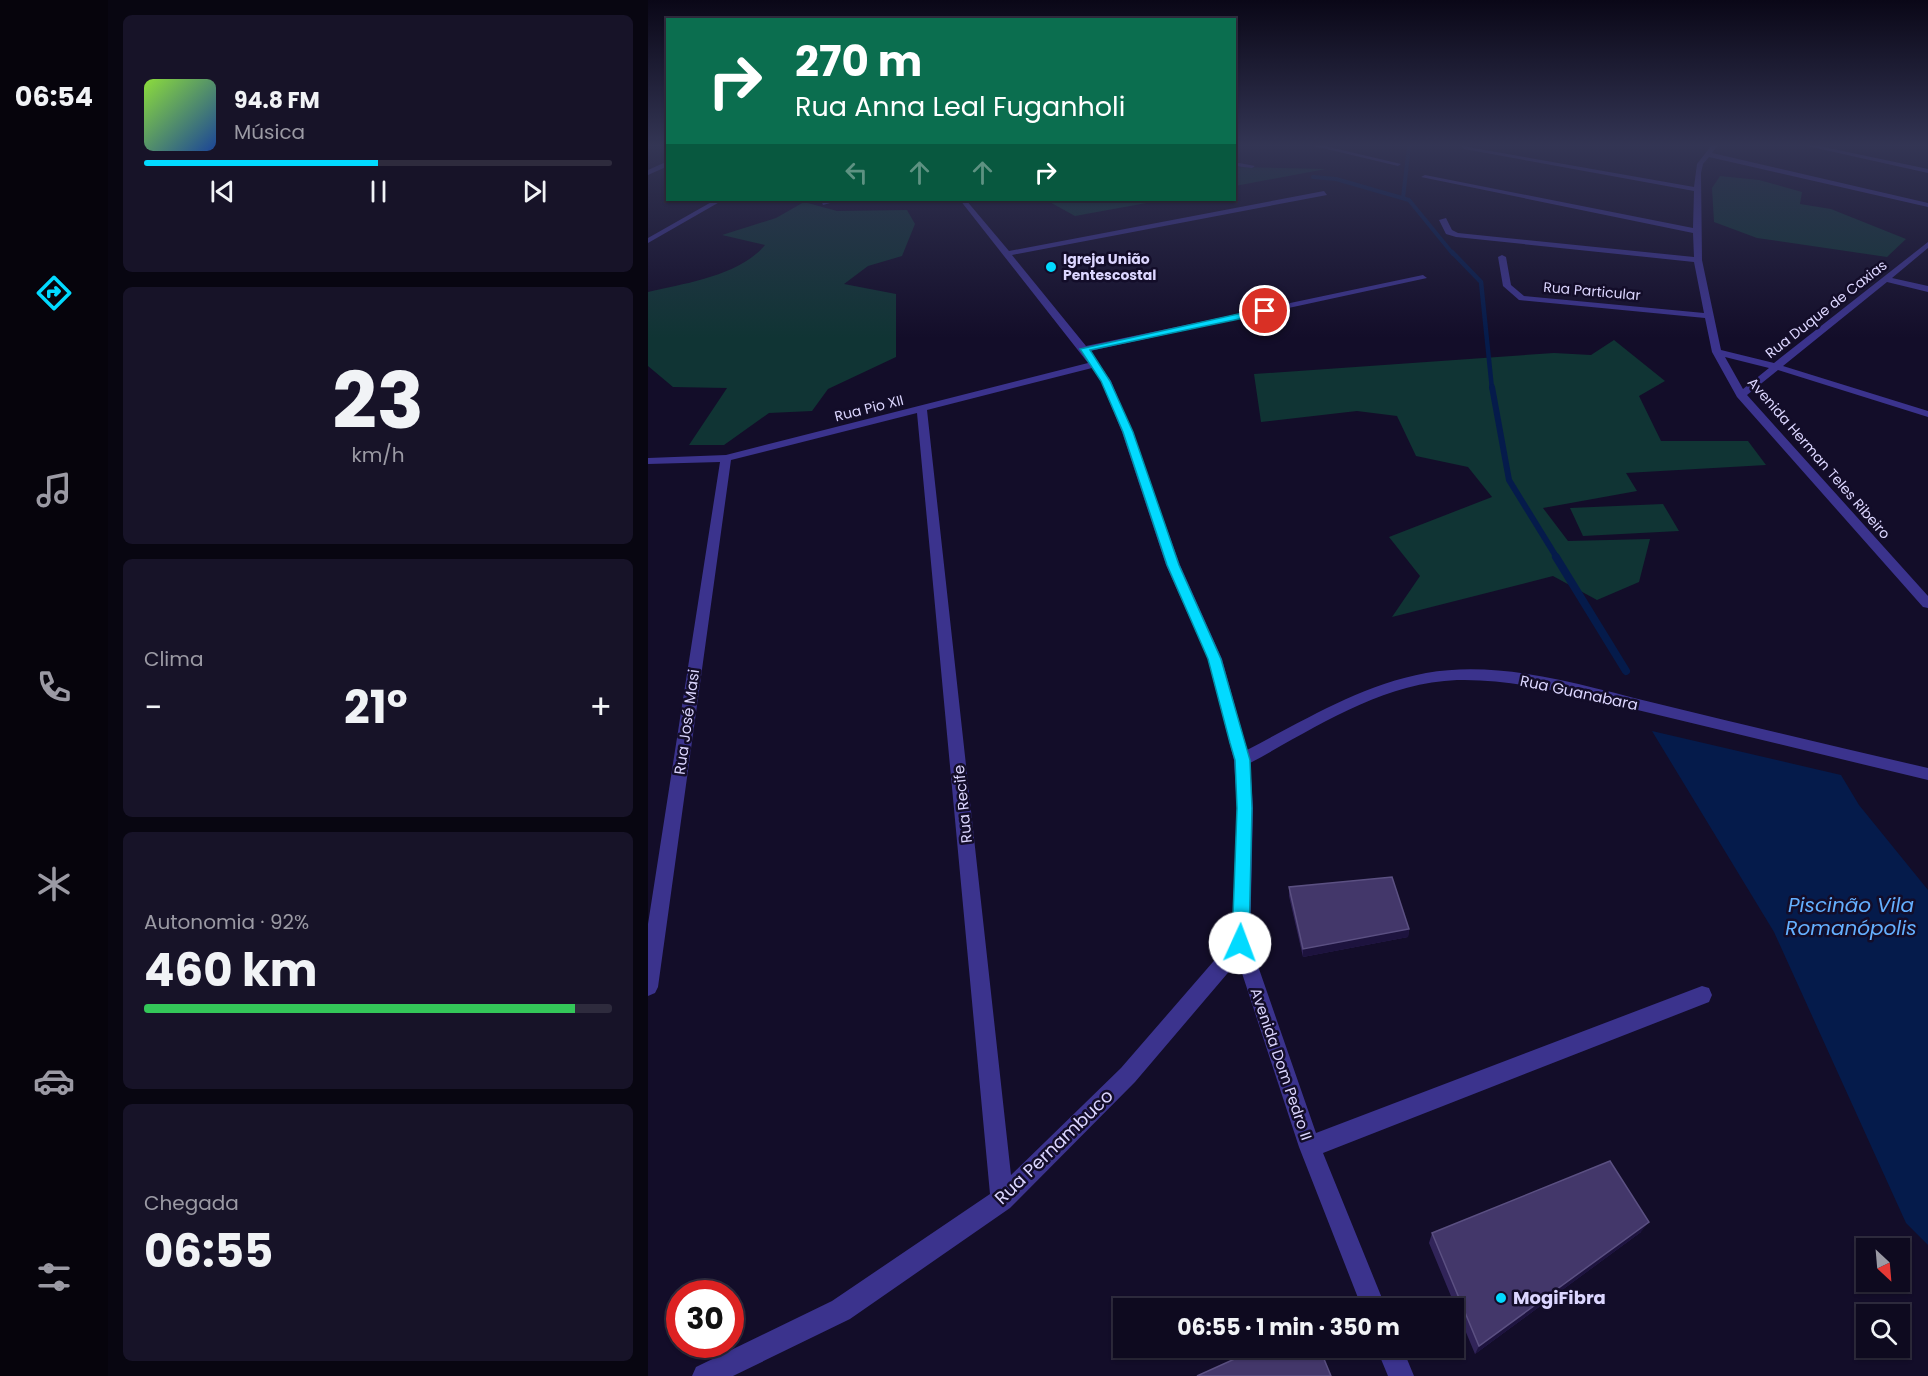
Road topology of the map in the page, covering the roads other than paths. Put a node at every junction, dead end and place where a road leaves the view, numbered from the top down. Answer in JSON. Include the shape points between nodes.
{"nodes":[{"id":1,"x":701,"y":210,"type":"edge"},
{"id":2,"x":971,"y":210,"type":"edge"},
{"id":3,"x":1235,"y":210,"type":"edge"},
{"id":4,"x":1592,"y":210,"type":"edge"},
{"id":5,"x":1698,"y":210,"type":"edge"},
{"id":6,"x":1443,"y":220,"type":"dead end"},
{"id":7,"x":1697,"y":231,"type":"junction"},
{"id":8,"x":648,"y":241,"type":"edge"},
{"id":9,"x":1928,"y":244,"type":"edge"},
{"id":10,"x":1007,"y":254,"type":"junction"},
{"id":11,"x":1502,"y":256,"type":"dead end"},
{"id":12,"x":1698,"y":260,"type":"junction"},
{"id":13,"x":1423,"y":278,"type":"dead end"},
{"id":14,"x":1887,"y":279,"type":"junction"},
{"id":15,"x":1928,"y":289,"type":"edge"},
{"id":16,"x":1709,"y":316,"type":"junction"},
{"id":17,"x":1084,"y":349,"type":"junction"},
{"id":18,"x":1717,"y":352,"type":"junction"},
{"id":19,"x":1095,"y":364,"type":"junction"},
{"id":20,"x":1774,"y":366,"type":"junction"},
{"id":21,"x":1742,"y":395,"type":"junction"},
{"id":22,"x":922,"y":410,"type":"junction"},
{"id":23,"x":1928,"y":414,"type":"edge"},
{"id":24,"x":726,"y":458,"type":"junction"},
{"id":25,"x":648,"y":461,"type":"edge"},
{"id":26,"x":1928,"y":604,"type":"edge"},
{"id":27,"x":1242,"y":760,"type":"junction"},
{"id":28,"x":1928,"y":774,"type":"edge"},
{"id":29,"x":1240,"y":943,"type":"junction"},
{"id":30,"x":648,"y":987,"type":"edge"},
{"id":31,"x":1702,"y":995,"type":"dead end"},
{"id":32,"x":1310,"y":1147,"type":"junction"},
{"id":33,"x":1002,"y":1200,"type":"junction"},
{"id":34,"x":1370,"y":1298,"type":"edge"},
{"id":35,"x":1394,"y":1358,"type":"edge"},
{"id":36,"x":705,"y":1376,"type":"edge"},
{"id":37,"x":1401,"y":1376,"type":"edge"}],
"edges":[{"from":1,"to":8,"type":"street"},
{"from":2,"to":10,"type":"street","name":"Avenida Dom Pedro II"},
{"from":3,"to":10,"type":"street"},
{"from":4,"to":7,"type":"street"},
{"from":5,"to":7,"type":"street","name":"Avenida Herman Teles Ribeiro"},
{"from":6,"to":12,"type":"street","via":[[1449,232],[1456,235]]},
{"from":7,"to":12,"type":"street","name":"Avenida Herman Teles Ribeiro"},
{"from":9,"to":14,"type":"street","name":"Rua Duque de Caxias"},
{"from":10,"to":17,"type":"street","name":"Avenida Dom Pedro II"},
{"from":11,"to":16,"type":"street","name":"Rua Particular","via":[[1507,286],[1522,298]]},
{"from":12,"to":16,"type":"street","name":"Avenida Herman Teles Ribeiro"},
{"from":13,"to":17,"type":"street"},
{"from":14,"to":15,"type":"street"},
{"from":14,"to":20,"type":"street","name":"Rua Duque de Caxias"},
{"from":16,"to":18,"type":"street","name":"Avenida Herman Teles Ribeiro"},
{"from":17,"to":19,"type":"street","name":"Avenida Dom Pedro II"},
{"from":18,"to":20,"type":"street"},
{"from":18,"to":21,"type":"street","name":"Avenida Herman Teles Ribeiro"},
{"from":19,"to":22,"type":"street","name":"Rua Pio XII"},
{"from":19,"to":27,"type":"street","name":"Avenida Dom Pedro II","via":[[1128,432],[1173,565],[1215,659]]},
{"from":20,"to":21,"type":"street","name":"Rua Duque de Caxias"},
{"from":20,"to":23,"type":"street"},
{"from":21,"to":26,"type":"street","name":"Avenida Herman Teles Ribeiro"},
{"from":22,"to":24,"type":"street","name":"Rua Pio XII"},
{"from":22,"to":33,"type":"street","name":"Rua Recife"},
{"from":24,"to":25,"type":"street","name":"Rua Pio XII"},
{"from":24,"to":30,"type":"street","name":"Rua José Masi"},
{"from":27,"to":28,"type":"street","name":"Rua Guanabara","via":[[1322,715],[1369,694],[1427,678],[1469,675],[1544,683]]},
{"from":27,"to":29,"type":"street","name":"Avenida Dom Pedro II","via":[[1245,808]]},
{"from":29,"to":32,"type":"street","name":"Avenida Dom Pedro II"},
{"from":29,"to":33,"type":"street","name":"Rua Pernambuco","via":[[1128,1075]]},
{"from":31,"to":32,"type":"street"},
{"from":32,"to":34,"type":"street","name":"Avenida Dom Pedro II"},
{"from":33,"to":36,"type":"street","name":"Rua Pernambuco","via":[[841,1310]]},
{"from":35,"to":37,"type":"street"}]}
